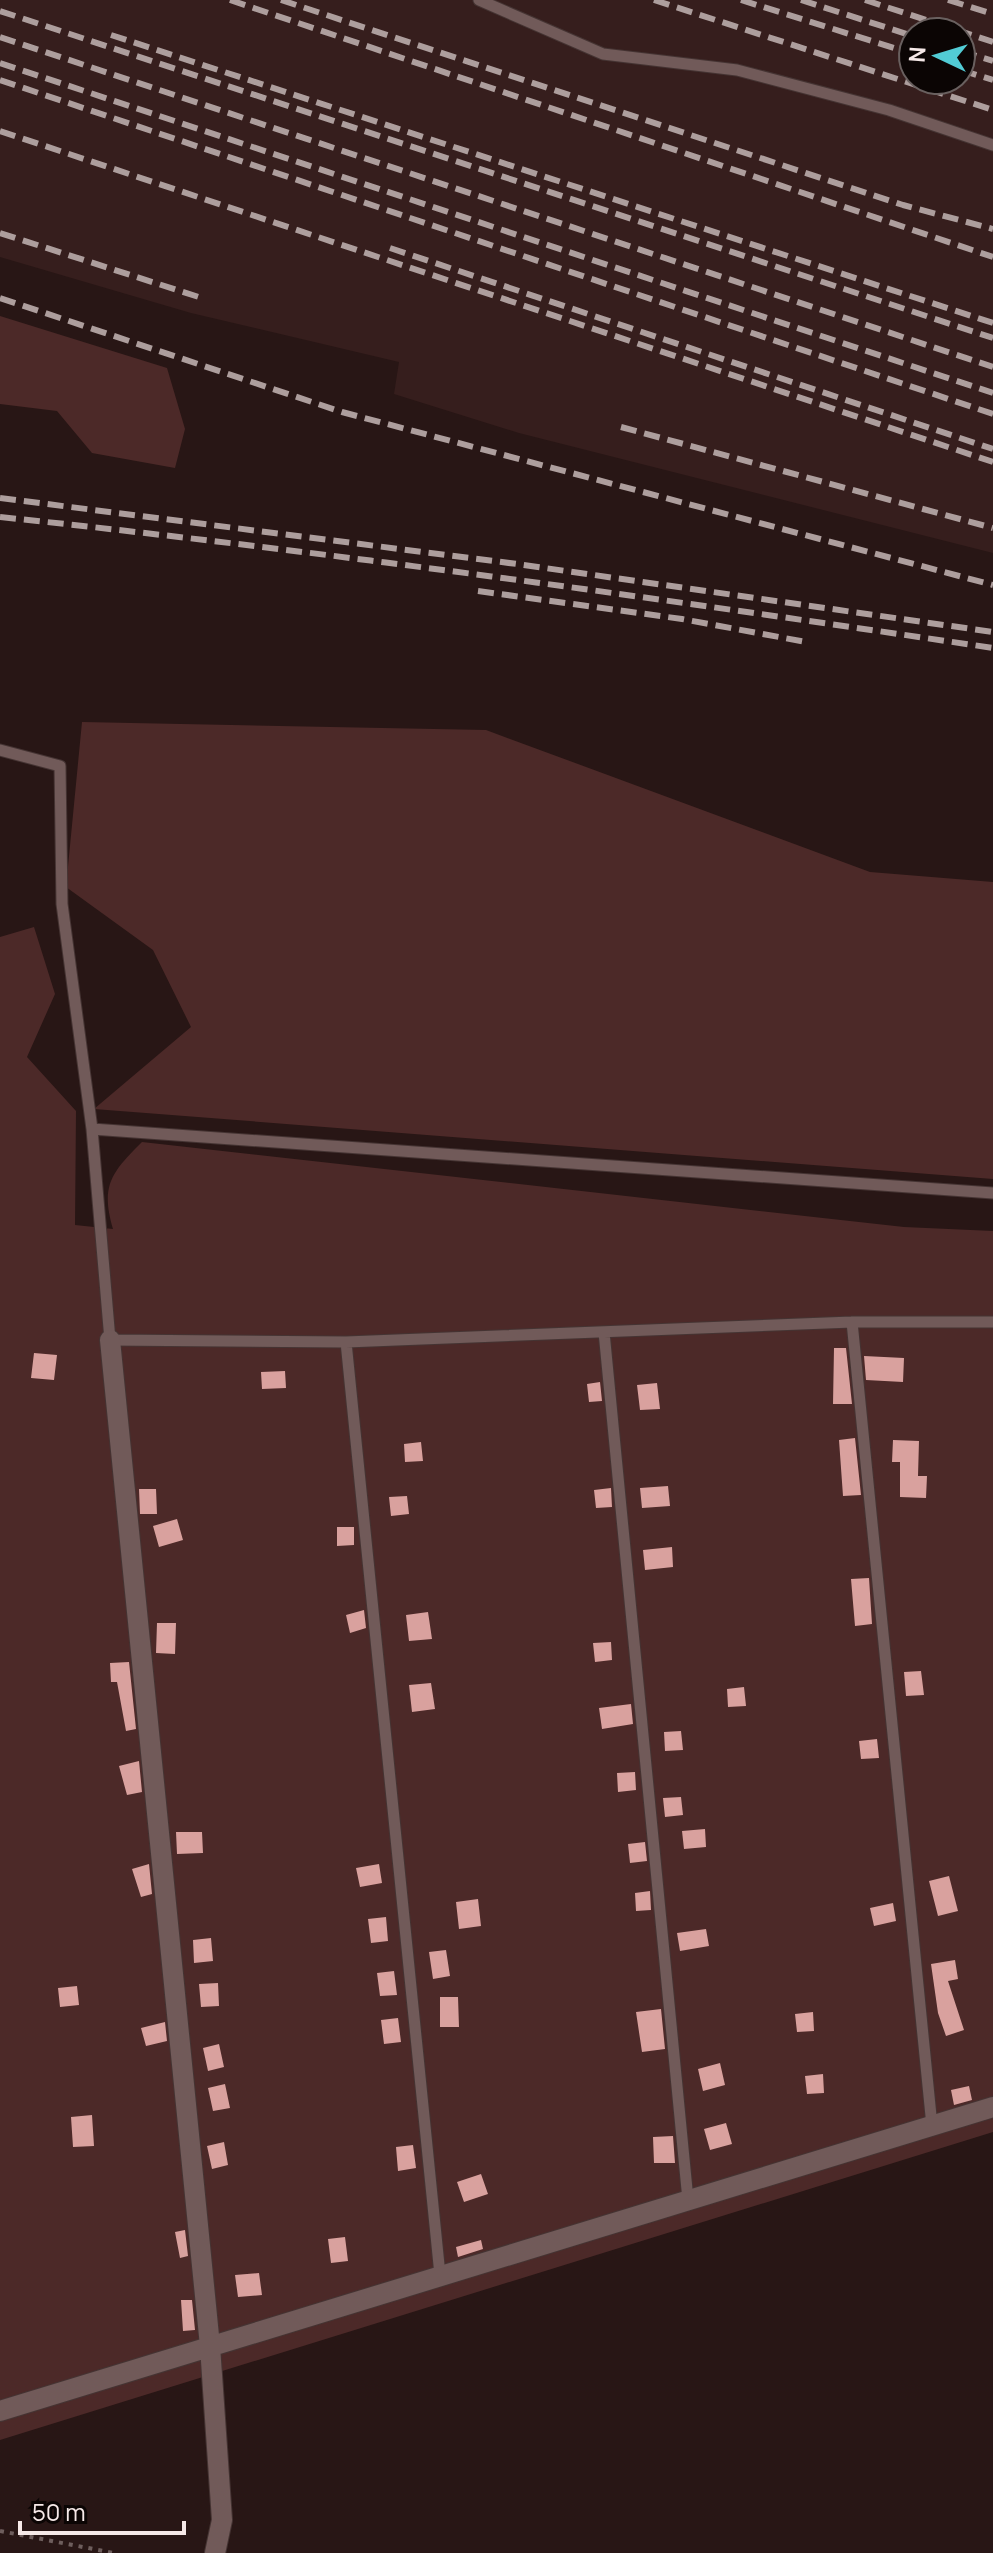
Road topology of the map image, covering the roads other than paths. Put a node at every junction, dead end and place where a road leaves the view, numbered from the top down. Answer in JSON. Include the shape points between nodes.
{"nodes":[{"id":1,"x":479,"y":0,"type":"edge"},
{"id":2,"x":993,"y":145,"type":"edge"},
{"id":3,"x":0,"y":750,"type":"edge"},
{"id":4,"x":92,"y":1129,"type":"junction"},
{"id":5,"x":993,"y":1193,"type":"edge"},
{"id":6,"x":852,"y":1322,"type":"junction"},
{"id":7,"x":993,"y":1322,"type":"edge"},
{"id":8,"x":604,"y":1332,"type":"junction"},
{"id":9,"x":110,"y":1340,"type":"junction"},
{"id":10,"x":346,"y":1342,"type":"junction"},
{"id":11,"x":993,"y":2107,"type":"edge"},
{"id":12,"x":932,"y":2126,"type":"junction"},
{"id":13,"x":688,"y":2200,"type":"junction"},
{"id":14,"x":440,"y":2275,"type":"junction"},
{"id":15,"x":210,"y":2346,"type":"junction"},
{"id":16,"x":0,"y":2411,"type":"edge"},
{"id":17,"x":215,"y":2553,"type":"edge"}],
"edges":[{"from":1,"to":2,"type":"lane","via":[[603,54],[737,70],[889,110]]},
{"from":3,"to":4,"type":"lane","via":[[60,766],[62,904]]},
{"from":4,"to":5,"type":"lane"},
{"from":4,"to":9,"type":"lane"},
{"from":6,"to":7,"type":"lane"},
{"from":6,"to":8,"type":"lane"},
{"from":6,"to":12,"type":"lane"},
{"from":8,"to":10,"type":"lane"},
{"from":8,"to":13,"type":"lane"},
{"from":9,"to":10,"type":"lane"},
{"from":9,"to":15,"type":"street"},
{"from":10,"to":14,"type":"lane"},
{"from":11,"to":12,"type":"street"},
{"from":12,"to":13,"type":"street"},
{"from":13,"to":14,"type":"street"},
{"from":14,"to":15,"type":"street"},
{"from":15,"to":16,"type":"street"},
{"from":15,"to":17,"type":"street","via":[[222,2520]]}]}
